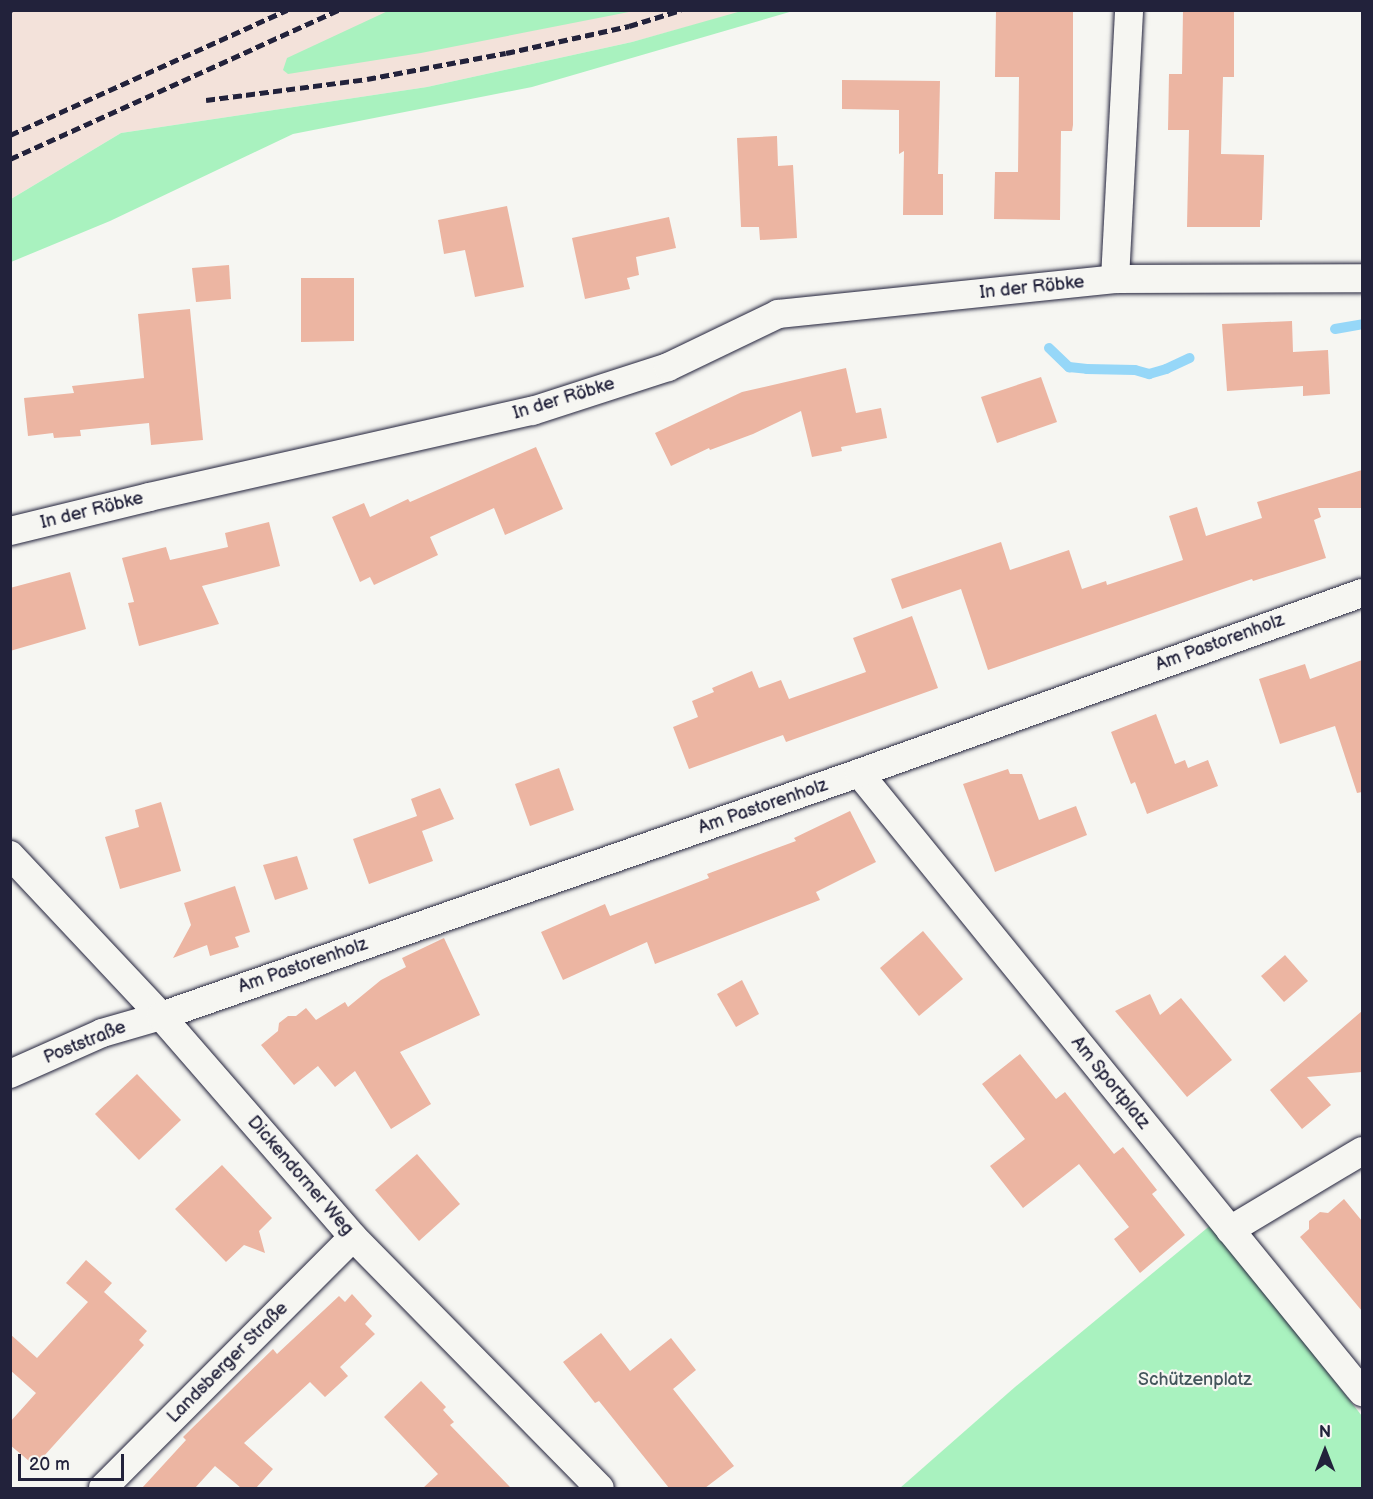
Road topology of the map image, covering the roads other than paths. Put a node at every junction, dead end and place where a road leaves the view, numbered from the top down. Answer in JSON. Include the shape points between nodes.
{"nodes":[{"id":1,"x":1129,"y":10,"type":"edge"},
{"id":2,"x":1115,"y":279,"type":"junction"},
{"id":3,"x":1362,"y":279,"type":"edge"},
{"id":4,"x":10,"y":531,"type":"edge"},
{"id":5,"x":1362,"y":593,"type":"edge"},
{"id":6,"x":859,"y":773,"type":"junction"},
{"id":7,"x":10,"y":855,"type":"edge"},
{"id":8,"x":161,"y":1016,"type":"junction"},
{"id":9,"x":10,"y":1074,"type":"edge"},
{"id":10,"x":1362,"y":1151,"type":"edge"},
{"id":11,"x":1230,"y":1230,"type":"junction"},
{"id":12,"x":353,"y":1237,"type":"junction"},
{"id":13,"x":1362,"y":1392,"type":"edge"},
{"id":14,"x":103,"y":1488,"type":"edge"},
{"id":15,"x":600,"y":1488,"type":"edge"}],
"edges":[{"from":1,"to":2,"type":"street"},
{"from":2,"to":3,"type":"street","name":"In der Röbke"},
{"from":2,"to":4,"type":"street","name":"In der Röbke","via":[[778,314],[668,367],[532,411]]},
{"from":5,"to":6,"type":"street","name":"Am Pastorenholz"},
{"from":6,"to":8,"type":"street","name":"Am Pastorenholz"},
{"from":6,"to":11,"type":"street","name":"Am Sportplatz"},
{"from":7,"to":8,"type":"street","name":"Dickendorner Weg"},
{"from":8,"to":9,"type":"street","name":"Poststraße","via":[[102,1033]]},
{"from":8,"to":12,"type":"street","name":"Dickendorner Weg"},
{"from":10,"to":11,"type":"street"},
{"from":11,"to":13,"type":"street","name":"Am Sportplatz"},
{"from":12,"to":14,"type":"street","name":"Landsberger Straße"},
{"from":12,"to":15,"type":"street","name":"Dickendorner Weg"}]}
